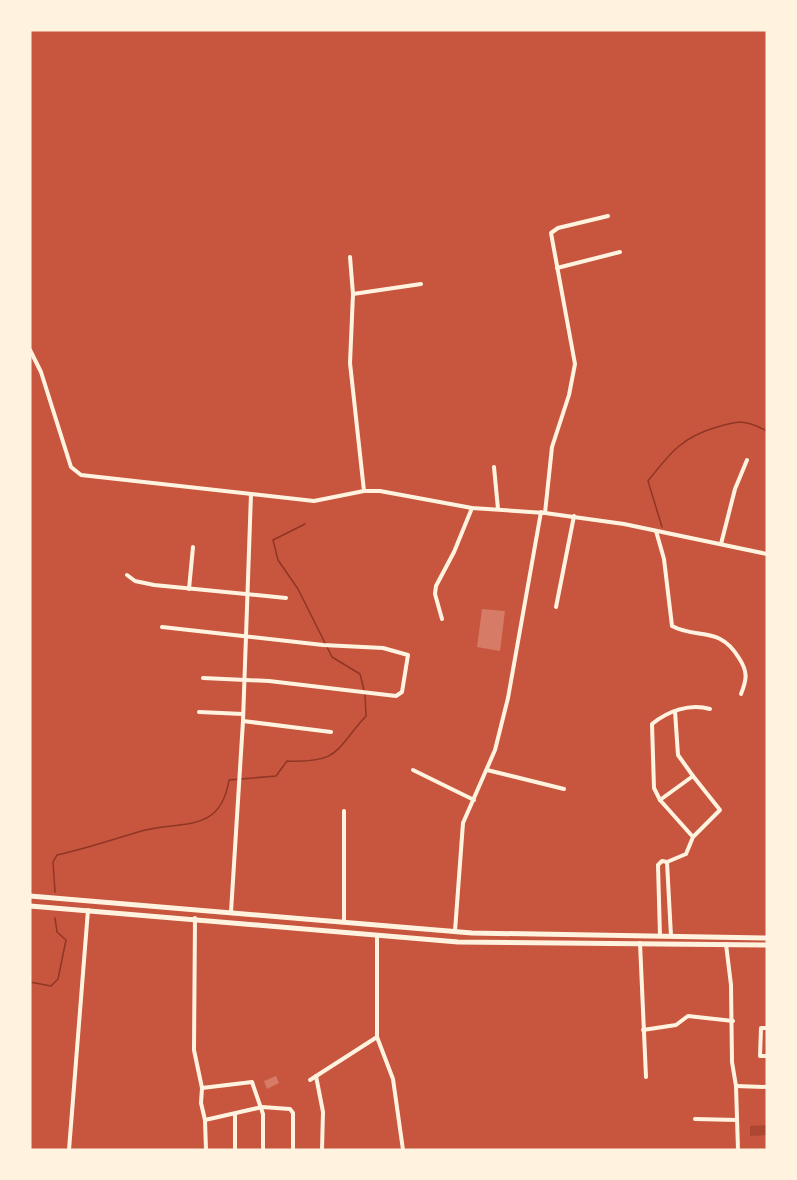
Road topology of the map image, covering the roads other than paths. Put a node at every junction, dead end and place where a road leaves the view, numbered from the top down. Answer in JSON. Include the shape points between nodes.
{"nodes":[{"id":1,"x":608,"y":216,"type":"dead end"},
{"id":2,"x":620,"y":252,"type":"dead end"},
{"id":3,"x":350,"y":257,"type":"dead end"},
{"id":4,"x":557,"y":268,"type":"junction"},
{"id":5,"x":421,"y":284,"type":"dead end"},
{"id":6,"x":353,"y":294,"type":"junction"},
{"id":7,"x":30,"y":350,"type":"edge"},
{"id":8,"x":747,"y":460,"type":"dead end"},
{"id":9,"x":494,"y":467,"type":"dead end"},
{"id":10,"x":364,"y":491,"type":"junction"},
{"id":11,"x":251,"y":494,"type":"junction"},
{"id":12,"x":472,"y":508,"type":"junction"},
{"id":13,"x":498,"y":509,"type":"junction"},
{"id":14,"x":543,"y":513,"type":"junction"},
{"id":15,"x":574,"y":516,"type":"junction"},
{"id":16,"x":656,"y":531,"type":"junction"},
{"id":17,"x":721,"y":544,"type":"junction"},
{"id":18,"x":193,"y":547,"type":"dead end"},
{"id":19,"x":767,"y":554,"type":"edge"},
{"id":20,"x":127,"y":576,"type":"dead end"},
{"id":21,"x":189,"y":589,"type":"junction"},
{"id":22,"x":248,"y":595,"type":"junction"},
{"id":23,"x":286,"y":598,"type":"dead end"},
{"id":24,"x":556,"y":607,"type":"dead end"},
{"id":25,"x":442,"y":619,"type":"dead end"},
{"id":26,"x":162,"y":627,"type":"dead end"},
{"id":27,"x":246,"y":636,"type":"junction"},
{"id":28,"x":203,"y":678,"type":"dead end"},
{"id":29,"x":244,"y":679,"type":"junction"},
{"id":30,"x":741,"y":694,"type":"dead end"},
{"id":31,"x":710,"y":709,"type":"dead end"},
{"id":32,"x":199,"y":711,"type":"dead end"},
{"id":33,"x":675,"y":711,"type":"junction"},
{"id":34,"x":243,"y":714,"type":"junction"},
{"id":35,"x":243,"y":721,"type":"junction"},
{"id":36,"x":331,"y":732,"type":"dead end"},
{"id":37,"x":413,"y":770,"type":"dead end"},
{"id":38,"x":487,"y":770,"type":"junction"},
{"id":39,"x":693,"y":776,"type":"junction"},
{"id":40,"x":564,"y":789,"type":"dead end"},
{"id":41,"x":474,"y":800,"type":"junction"},
{"id":42,"x":660,"y":800,"type":"junction"},
{"id":43,"x":344,"y":811,"type":"dead end"},
{"id":44,"x":693,"y":837,"type":"junction"},
{"id":45,"x":667,"y":862,"type":"junction"},
{"id":46,"x":30,"y":896,"type":"edge"},
{"id":47,"x":30,"y":906,"type":"edge"},
{"id":48,"x":88,"y":910,"type":"junction"},
{"id":49,"x":231,"y":912,"type":"junction"},
{"id":50,"x":195,"y":918,"type":"junction"},
{"id":51,"x":344,"y":922,"type":"junction"},
{"id":52,"x":455,"y":932,"type":"junction"},
{"id":53,"x":377,"y":934,"type":"junction"},
{"id":54,"x":660,"y":936,"type":"junction"},
{"id":55,"x":671,"y":936,"type":"junction"},
{"id":56,"x":767,"y":938,"type":"edge"},
{"id":57,"x":640,"y":942,"type":"junction"},
{"id":58,"x":726,"y":944,"type":"junction"},
{"id":59,"x":767,"y":945,"type":"edge"},
{"id":60,"x":733,"y":1022,"type":"junction"},
{"id":61,"x":767,"y":1028,"type":"edge"},
{"id":62,"x":643,"y":1030,"type":"junction"},
{"id":63,"x":377,"y":1037,"type":"junction"},
{"id":64,"x":767,"y":1056,"type":"edge"},
{"id":65,"x":316,"y":1077,"type":"junction"},
{"id":66,"x":646,"y":1077,"type":"dead end"},
{"id":67,"x":310,"y":1080,"type":"dead end"},
{"id":68,"x":736,"y":1086,"type":"junction"},
{"id":69,"x":767,"y":1086,"type":"edge"},
{"id":70,"x":202,"y":1088,"type":"junction"},
{"id":71,"x":262,"y":1107,"type":"junction"},
{"id":72,"x":235,"y":1114,"type":"junction"},
{"id":73,"x":695,"y":1119,"type":"dead end"},
{"id":74,"x":206,"y":1120,"type":"junction"},
{"id":75,"x":737,"y":1120,"type":"junction"},
{"id":76,"x":69,"y":1150,"type":"edge"},
{"id":77,"x":206,"y":1150,"type":"edge"},
{"id":78,"x":235,"y":1150,"type":"edge"},
{"id":79,"x":263,"y":1150,"type":"edge"},
{"id":80,"x":293,"y":1150,"type":"edge"},
{"id":81,"x":322,"y":1150,"type":"edge"},
{"id":82,"x":403,"y":1150,"type":"edge"},
{"id":83,"x":738,"y":1150,"type":"edge"}],
"edges":[{"from":1,"to":4,"type":"street","via":[[551,233]]},
{"from":2,"to":4,"type":"street"},
{"from":3,"to":6,"type":"street"},
{"from":4,"to":14,"type":"street","via":[[575,369],[552,447]]},
{"from":5,"to":6,"type":"street"},
{"from":6,"to":10,"type":"street","via":[[350,372]]},
{"from":7,"to":11,"type":"street","via":[[71,467],[81,475]]},
{"from":8,"to":17,"type":"street"},
{"from":9,"to":13,"type":"street"},
{"from":10,"to":11,"type":"street","via":[[314,501]]},
{"from":10,"to":12,"type":"street","via":[[399,493]]},
{"from":11,"to":22,"type":"street"},
{"from":12,"to":13,"type":"street"},
{"from":12,"to":25,"type":"street","via":[[436,586]]},
{"from":13,"to":14,"type":"street"},
{"from":14,"to":15,"type":"street"},
{"from":14,"to":38,"type":"street","via":[[508,698]]},
{"from":15,"to":16,"type":"street"},
{"from":15,"to":24,"type":"street"},
{"from":16,"to":17,"type":"street"},
{"from":16,"to":30,"type":"street","via":[[664,559],[672,626],[722,639],[729,645],[746,669]]},
{"from":17,"to":19,"type":"street"},
{"from":18,"to":21,"type":"street"},
{"from":20,"to":21,"type":"street"},
{"from":21,"to":22,"type":"street"},
{"from":22,"to":23,"type":"street"},
{"from":22,"to":27,"type":"street"},
{"from":26,"to":27,"type":"street"},
{"from":27,"to":29,"type":"street"},
{"from":27,"to":29,"type":"street","via":[[387,648],[408,655],[408,661],[402,692],[396,696]]},
{"from":28,"to":29,"type":"street"},
{"from":29,"to":34,"type":"street"},
{"from":31,"to":33,"type":"street","via":[[694,706]]},
{"from":32,"to":34,"type":"street"},
{"from":33,"to":39,"type":"street","via":[[678,755]]},
{"from":33,"to":42,"type":"street","via":[[654,722],[651,729],[654,788]]},
{"from":34,"to":35,"type":"street"},
{"from":35,"to":36,"type":"street"},
{"from":35,"to":49,"type":"street"},
{"from":37,"to":41,"type":"street"},
{"from":38,"to":40,"type":"street"},
{"from":38,"to":41,"type":"street"},
{"from":39,"to":42,"type":"street"},
{"from":39,"to":44,"type":"street","via":[[720,809]]},
{"from":41,"to":52,"type":"street","via":[[463,823]]},
{"from":42,"to":44,"type":"street"},
{"from":43,"to":51,"type":"street"},
{"from":44,"to":45,"type":"street","via":[[686,854]]},
{"from":45,"to":54,"type":"street","via":[[658,865]]},
{"from":45,"to":55,"type":"street"},
{"from":46,"to":49,"type":"main road"},
{"from":47,"to":48,"type":"main road"},
{"from":48,"to":50,"type":"main road"},
{"from":48,"to":76,"type":"street"},
{"from":49,"to":51,"type":"main road"},
{"from":50,"to":53,"type":"main road"},
{"from":50,"to":70,"type":"street","via":[[194,1050]]},
{"from":51,"to":52,"type":"main road"},
{"from":52,"to":54,"type":"main road"},
{"from":53,"to":57,"type":"main road","via":[[458,942]]},
{"from":53,"to":63,"type":"street"},
{"from":54,"to":55,"type":"main road"},
{"from":55,"to":56,"type":"main road"},
{"from":57,"to":58,"type":"main road"},
{"from":57,"to":62,"type":"street"},
{"from":58,"to":59,"type":"main road"},
{"from":58,"to":60,"type":"street"},
{"from":60,"to":62,"type":"street","via":[[688,1016],[676,1025]]},
{"from":60,"to":68,"type":"street"},
{"from":61,"to":64,"type":"street","via":[[759,1032],[760,1056]]},
{"from":62,"to":66,"type":"street"},
{"from":63,"to":65,"type":"street"},
{"from":63,"to":82,"type":"street","via":[[393,1079]]},
{"from":65,"to":67,"type":"street"},
{"from":65,"to":81,"type":"street","via":[[322,1112]]},
{"from":68,"to":69,"type":"street"},
{"from":68,"to":75,"type":"street"},
{"from":70,"to":71,"type":"street","via":[[250,1080]]},
{"from":70,"to":74,"type":"street"},
{"from":71,"to":72,"type":"street"},
{"from":71,"to":79,"type":"street"},
{"from":71,"to":80,"type":"street","via":[[293,1111]]},
{"from":72,"to":74,"type":"street"},
{"from":72,"to":78,"type":"street"},
{"from":73,"to":75,"type":"street"},
{"from":74,"to":77,"type":"street"},
{"from":75,"to":83,"type":"street"}]}
